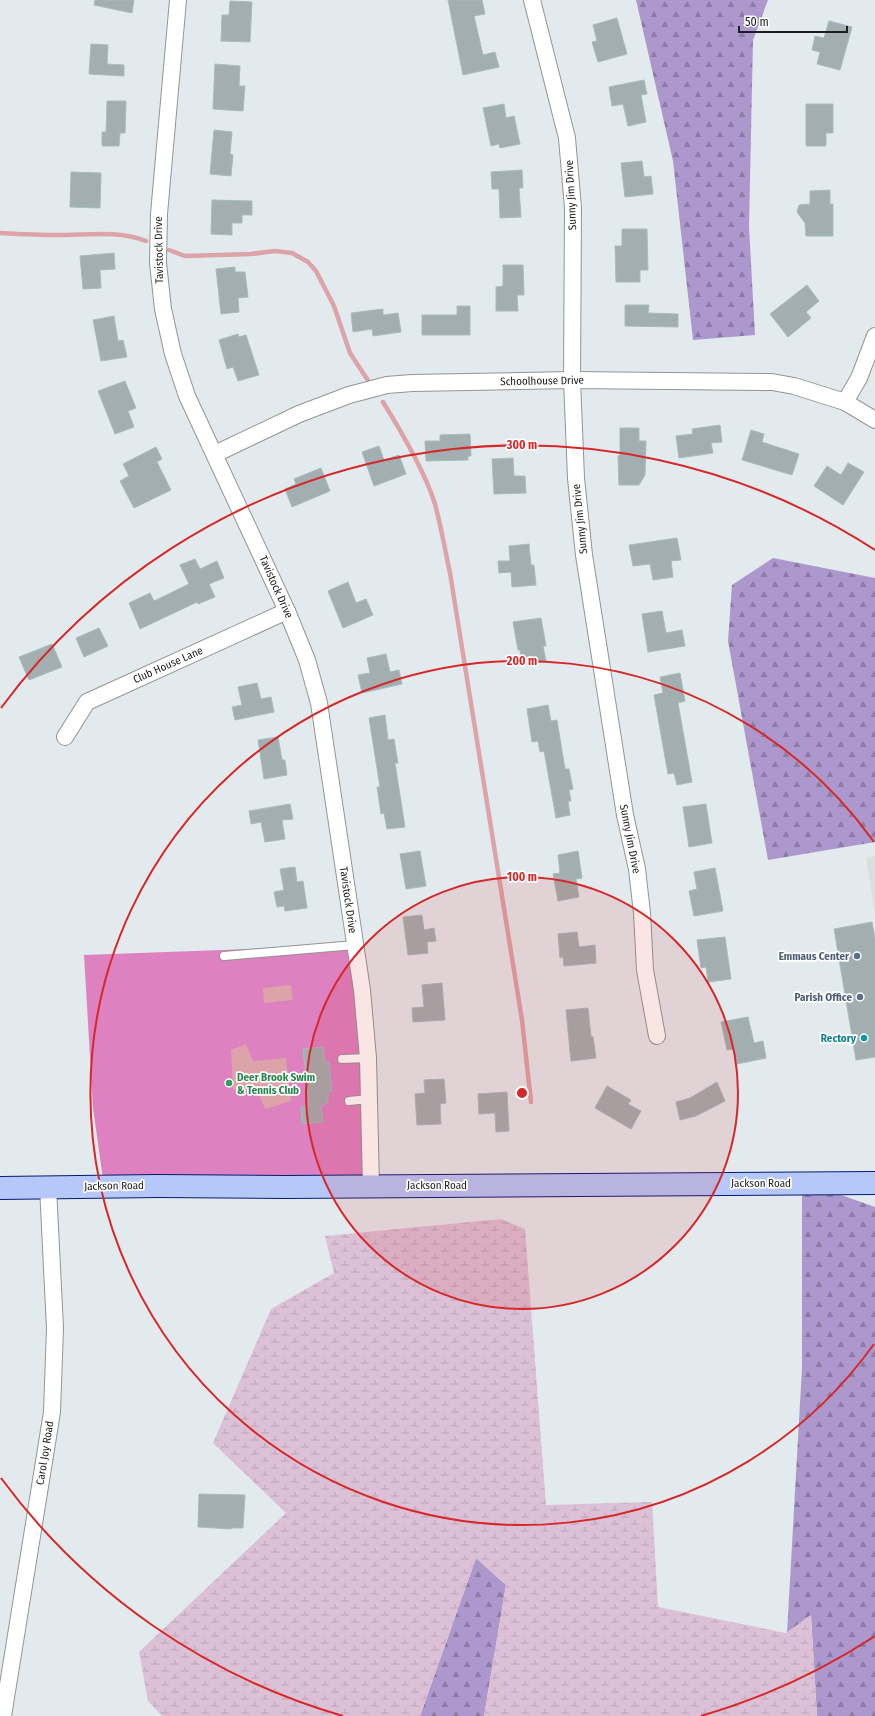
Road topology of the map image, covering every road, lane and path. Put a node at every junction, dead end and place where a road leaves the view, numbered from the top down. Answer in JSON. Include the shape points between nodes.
{"nodes":[{"id":1,"x":178,"y":0,"type":"edge"},
{"id":2,"x":532,"y":0,"type":"edge"},
{"id":3,"x":875,"y":336,"type":"edge"},
{"id":4,"x":572,"y":380,"type":"junction"},
{"id":5,"x":845,"y":402,"type":"junction"},
{"id":6,"x":875,"y":420,"type":"edge"},
{"id":7,"x":215,"y":454,"type":"junction"},
{"id":8,"x":287,"y":611,"type":"junction"},
{"id":9,"x":64,"y":736,"type":"dead end"},
{"id":10,"x":355,"y":945,"type":"junction"},
{"id":11,"x":224,"y":956,"type":"dead end"},
{"id":12,"x":657,"y":1036,"type":"dead end"},
{"id":13,"x":368,"y":1058,"type":"junction"},
{"id":14,"x":342,"y":1059,"type":"dead end"},
{"id":15,"x":369,"y":1099,"type":"junction"},
{"id":16,"x":349,"y":1101,"type":"dead end"},
{"id":17,"x":875,"y":1183,"type":"edge"},
{"id":18,"x":371,"y":1186,"type":"junction"},
{"id":19,"x":48,"y":1187,"type":"junction"},
{"id":20,"x":0,"y":1188,"type":"edge"},
{"id":21,"x":3,"y":1716,"type":"edge"}],
"edges":[{"from":1,"to":7,"type":"street","name":"Tavistock Drive","via":[[159,214],[158,262],[160,286],[179,375]]},
{"from":2,"to":4,"type":"street","name":"Sunny Jim Drive","via":[[567,138],[570,162],[573,208]]},
{"from":3,"to":5,"type":"street","via":[[859,378]]},
{"from":4,"to":5,"type":"street","name":"Schoolhouse Drive","via":[[772,382]]},
{"from":4,"to":7,"type":"street","name":"Schoolhouse Drive","via":[[387,385],[349,395],[299,414]]},
{"from":4,"to":12,"type":"street","name":"Sunny Jim Drive","via":[[576,478],[584,555],[625,815],[636,869],[642,913],[645,970]]},
{"from":5,"to":6,"type":"street","name":"Schoolhouse Drive"},
{"from":7,"to":8,"type":"street","name":"Tavistock Drive"},
{"from":8,"to":9,"type":"street","name":"Club House Lane","via":[[87,702]]},
{"from":8,"to":10,"type":"street","name":"Tavistock Drive","via":[[307,660],[319,703]]},
{"from":10,"to":11,"type":"lane"},
{"from":10,"to":13,"type":"street","name":"Tavistock Drive"},
{"from":13,"to":14,"type":"lane"},
{"from":13,"to":15,"type":"street","name":"Tavistock Drive"},
{"from":15,"to":16,"type":"lane"},
{"from":15,"to":18,"type":"street","name":"Tavistock Drive"},
{"from":17,"to":18,"type":"street","name":"Jackson Road"},
{"from":18,"to":19,"type":"street","name":"Jackson Road"},
{"from":19,"to":20,"type":"street","name":"Jackson Road"},
{"from":19,"to":21,"type":"street","name":"Carol Joy Road","via":[[55,1328],[52,1412]]}]}
